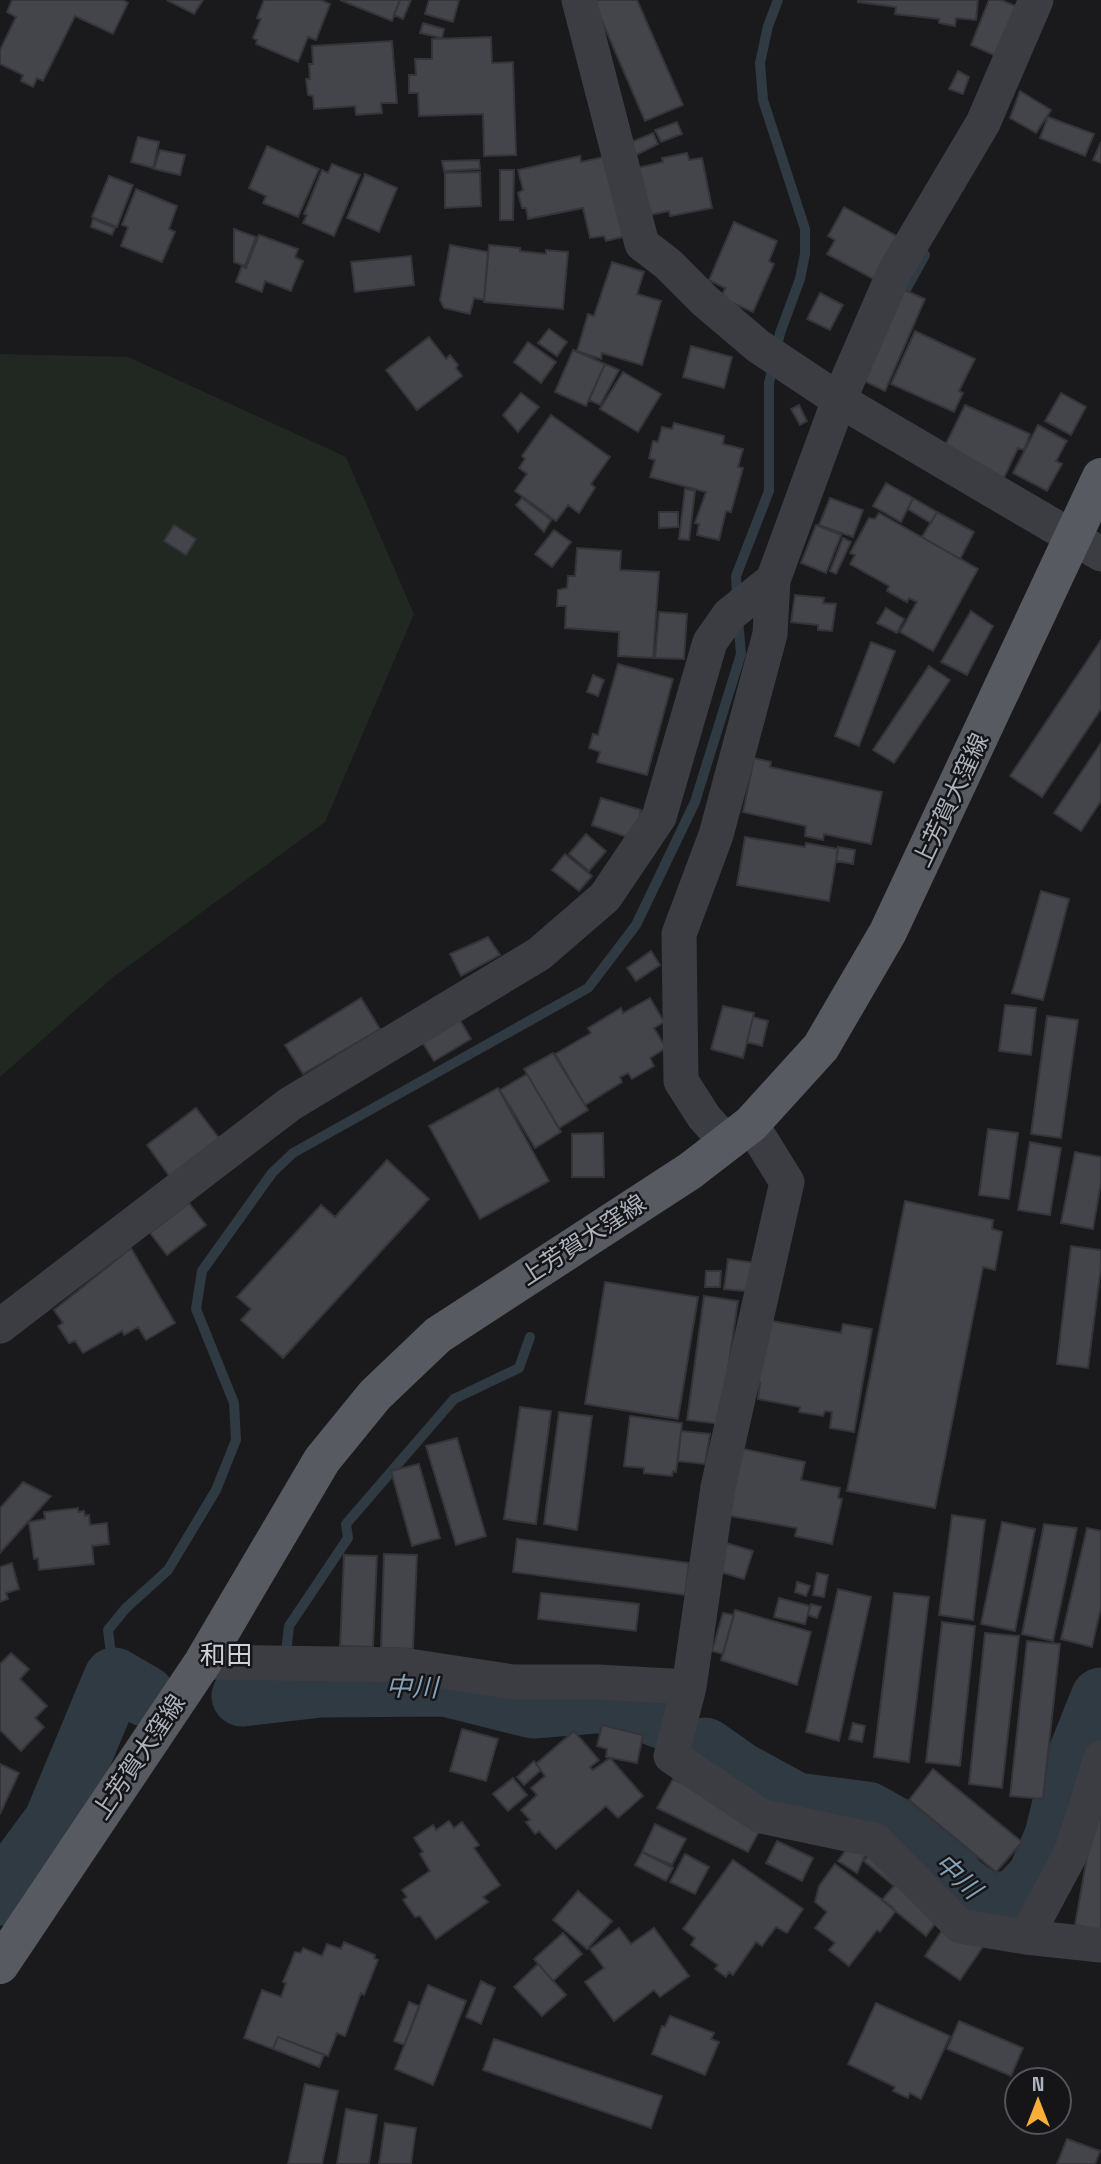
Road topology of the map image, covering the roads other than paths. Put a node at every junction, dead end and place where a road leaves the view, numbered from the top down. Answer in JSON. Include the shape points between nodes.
{"nodes":[{"id":1,"x":579,"y":0,"type":"edge"},
{"id":2,"x":1036,"y":0,"type":"edge"},
{"id":3,"x":839,"y":400,"type":"junction"},
{"id":4,"x":1101,"y":477,"type":"edge"},
{"id":5,"x":1087,"y":547,"type":"edge"},
{"id":6,"x":768,"y":585,"type":"junction"},
{"id":7,"x":739,"y":1133,"type":"junction"},
{"id":8,"x":0,"y":1326,"type":"edge"},
{"id":9,"x":203,"y":1662,"type":"junction"},
{"id":10,"x":689,"y":1687,"type":"junction"},
{"id":11,"x":1101,"y":1758,"type":"edge"},
{"id":12,"x":1026,"y":1937,"type":"junction"},
{"id":13,"x":1101,"y":1944,"type":"edge"},
{"id":14,"x":0,"y":1965,"type":"edge"}],
"edges":[{"from":1,"to":3,"type":"street","via":[[642,244],[758,346]]},
{"from":2,"to":3,"type":"street","via":[[983,123],[894,273]]},
{"from":3,"to":5,"type":"street"},
{"from":3,"to":6,"type":"street"},
{"from":4,"to":5,"type":"main road","name":"上芳賀大窪線"},
{"from":5,"to":7,"type":"main road","name":"上芳賀大窪線","via":[[888,932],[821,1047]]},
{"from":6,"to":7,"type":"street","via":[[770,634],[716,835],[679,934],[681,1081],[704,1117]]},
{"from":6,"to":8,"type":"street","via":[[729,615],[710,642],[659,817],[605,897],[539,954],[290,1104]]},
{"from":7,"to":9,"type":"main road","name":"上芳賀大窪線","via":[[690,1171],[438,1335],[375,1395],[322,1460]]},
{"from":7,"to":10,"type":"street","via":[[787,1182],[718,1487]]},
{"from":9,"to":10,"type":"street","via":[[402,1665],[513,1682]]},
{"from":9,"to":14,"type":"main road","name":"上芳賀大窪線"},
{"from":10,"to":12,"type":"street","via":[[671,1756],[761,1816],[875,1840],[960,1926]]},
{"from":11,"to":12,"type":"street","via":[[1072,1851]]},
{"from":12,"to":13,"type":"street"}]}
